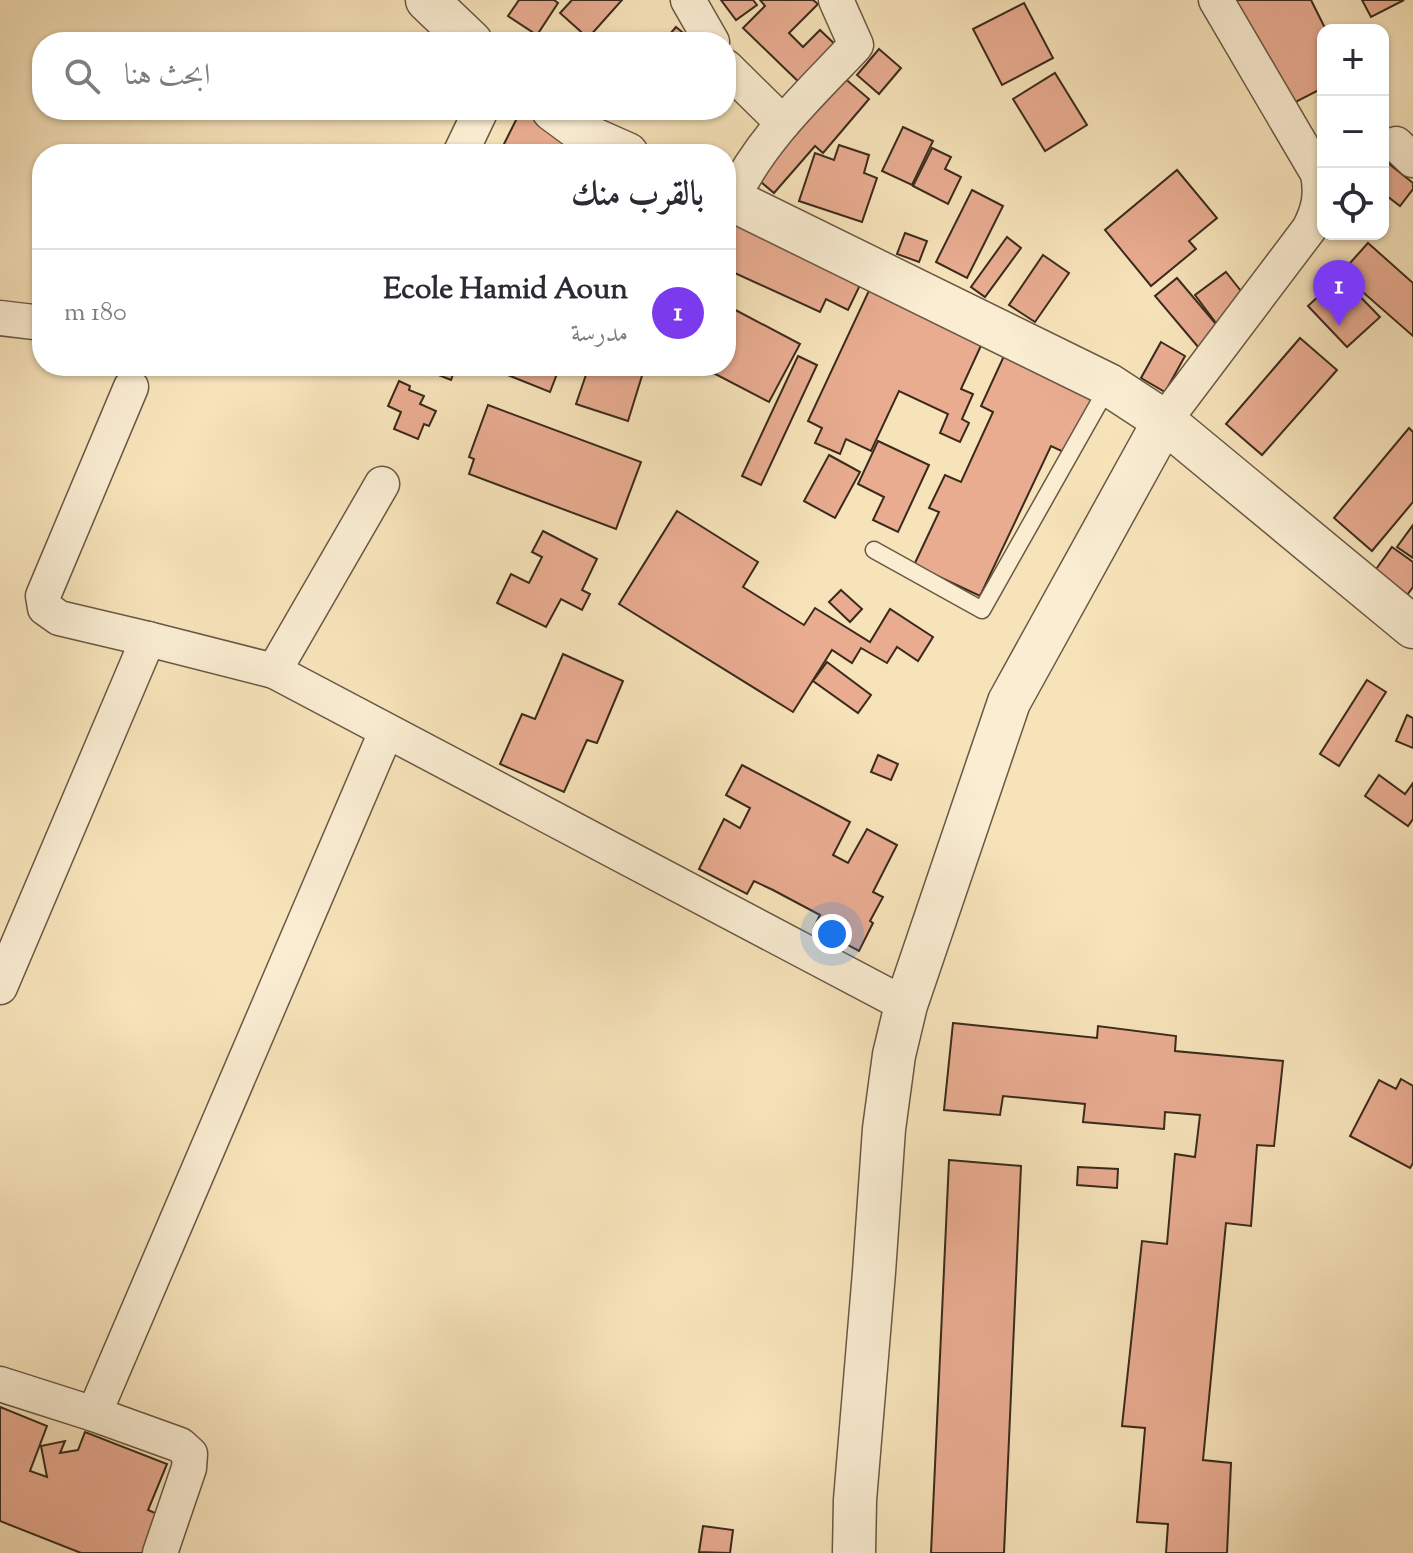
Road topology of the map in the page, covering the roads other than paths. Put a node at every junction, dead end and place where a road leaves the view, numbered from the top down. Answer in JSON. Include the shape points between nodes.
{"nodes":[{"id":1,"x":427,"y":0,"type":"edge"},
{"id":2,"x":688,"y":0,"type":"edge"},
{"id":3,"x":836,"y":0,"type":"edge"},
{"id":4,"x":1216,"y":0,"type":"edge"},
{"id":5,"x":461,"y":32,"type":"edge"},
{"id":6,"x":706,"y":32,"type":"edge"},
{"id":7,"x":736,"y":77,"type":"edge"},
{"id":8,"x":476,"y":120,"type":"edge"},
{"id":9,"x":567,"y":120,"type":"edge"},
{"id":10,"x":783,"y":123,"type":"junction"},
{"id":11,"x":465,"y":144,"type":"edge"},
{"id":12,"x":604,"y":144,"type":"edge"},
{"id":13,"x":736,"y":187,"type":"edge"},
{"id":14,"x":736,"y":201,"type":"edge"},
{"id":15,"x":0,"y":318,"type":"edge"},
{"id":16,"x":32,"y":322,"type":"edge"},
{"id":17,"x":1109,"y":385,"type":"junction"},
{"id":18,"x":131,"y":387,"type":"dead end"},
{"id":19,"x":1164,"y":421,"type":"junction"},
{"id":20,"x":382,"y":484,"type":"dead end"},
{"id":21,"x":874,"y":550,"type":"dead end"},
{"id":22,"x":1413,"y":627,"type":"edge"},
{"id":23,"x":148,"y":639,"type":"junction"},
{"id":24,"x":274,"y":671,"type":"junction"},
{"id":25,"x":386,"y":732,"type":"junction"},
{"id":26,"x":0,"y":987,"type":"edge"},
{"id":27,"x":906,"y":1005,"type":"junction"},
{"id":28,"x":0,"y":1384,"type":"edge"},
{"id":29,"x":94,"y":1414,"type":"junction"},
{"id":30,"x":160,"y":1553,"type":"edge"},
{"id":31,"x":854,"y":1553,"type":"edge"}],
"edges":[{"from":1,"to":5,"type":"street"},
{"from":2,"to":6,"type":"street"},
{"from":3,"to":10,"type":"street","via":[[856,45]]},
{"from":4,"to":19,"type":"street","via":[[1318,174],[1320,203],[1309,229]]},
{"from":7,"to":10,"type":"street"},
{"from":8,"to":11,"type":"street"},
{"from":9,"to":12,"type":"street"},
{"from":10,"to":13,"type":"street"},
{"from":14,"to":17,"type":"street"},
{"from":15,"to":16,"type":"street"},
{"from":17,"to":19,"type":"street"},
{"from":17,"to":21,"type":"lane","via":[[982,610]]},
{"from":18,"to":23,"type":"street","via":[[43,596],[45,608],[59,618]]},
{"from":19,"to":22,"type":"street"},
{"from":19,"to":27,"type":"street","via":[[1009,702]]},
{"from":20,"to":24,"type":"street"},
{"from":23,"to":24,"type":"street"},
{"from":23,"to":26,"type":"street"},
{"from":24,"to":25,"type":"street"},
{"from":25,"to":27,"type":"street"},
{"from":25,"to":29,"type":"street"},
{"from":27,"to":31,"type":"street","via":[[884,1129]]},
{"from":28,"to":29,"type":"street"},
{"from":29,"to":30,"type":"street","via":[[180,1445],[190,1454]]}]}
